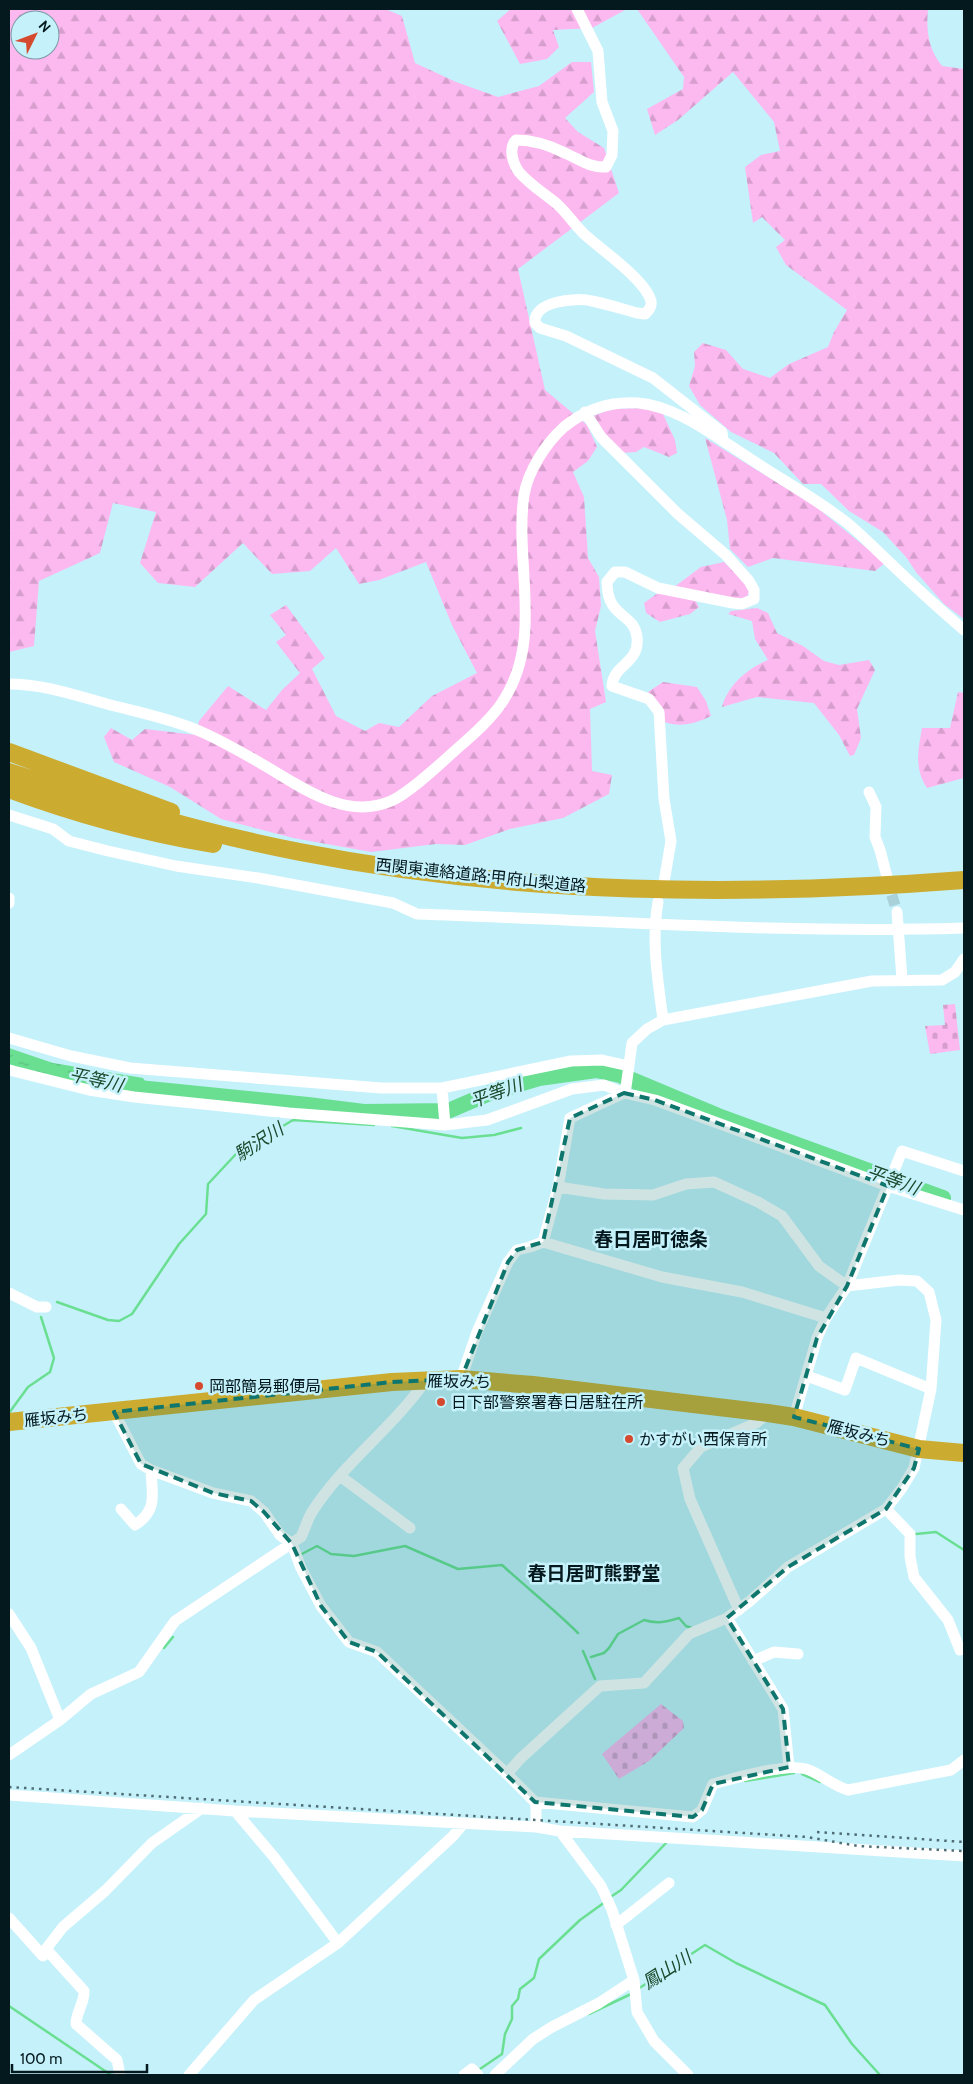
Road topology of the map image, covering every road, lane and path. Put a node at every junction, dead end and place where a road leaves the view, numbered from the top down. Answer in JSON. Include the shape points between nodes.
{"nodes":[{"id":1,"x":577,"y":9,"type":"edge"},
{"id":2,"x":585,"y":412,"type":"junction"},
{"id":3,"x":723,"y":442,"type":"junction"},
{"id":4,"x":964,"y":630,"type":"edge"},
{"id":5,"x":9,"y":684,"type":"edge"},
{"id":6,"x":9,"y":752,"type":"edge"},
{"id":7,"x":9,"y":772,"type":"edge"},
{"id":8,"x":76,"y":786,"type":"junction"},
{"id":9,"x":9,"y":789,"type":"edge"},
{"id":10,"x":869,"y":792,"type":"dead end"},
{"id":11,"x":9,"y":815,"type":"edge"},
{"id":12,"x":377,"y":866,"type":"junction"},
{"id":13,"x":964,"y":873,"type":"edge"},
{"id":14,"x":964,"y":880,"type":"edge"},
{"id":15,"x":891,"y":881,"type":"junction"},
{"id":16,"x":670,"y":886,"type":"junction"},
{"id":17,"x":837,"y":889,"type":"junction"},
{"id":18,"x":964,"y":891,"type":"edge"},
{"id":19,"x":652,"y":896,"type":"junction"},
{"id":20,"x":9,"y":898,"type":"edge"},
{"id":21,"x":9,"y":903,"type":"edge"},
{"id":22,"x":897,"y":912,"type":"tunnel mouth"},
{"id":23,"x":654,"y":925,"type":"junction"},
{"id":24,"x":964,"y":928,"type":"edge"},
{"id":25,"x":899,"y":930,"type":"junction"},
{"id":26,"x":964,"y":958,"type":"edge"},
{"id":27,"x":902,"y":979,"type":"junction"},
{"id":28,"x":662,"y":1020,"type":"junction"},
{"id":29,"x":9,"y":1038,"type":"edge"},
{"id":30,"x":629,"y":1066,"type":"junction"},
{"id":31,"x":9,"y":1070,"type":"edge"},
{"id":32,"x":442,"y":1088,"type":"junction"},
{"id":33,"x":625,"y":1090,"type":"junction"},
{"id":34,"x":444,"y":1125,"type":"junction"},
{"id":35,"x":964,"y":1171,"type":"edge"},
{"id":36,"x":558,"y":1186,"type":"junction"},
{"id":37,"x":888,"y":1186,"type":"junction"},
{"id":38,"x":964,"y":1210,"type":"edge"},
{"id":39,"x":543,"y":1242,"type":"junction"},
{"id":40,"x":847,"y":1286,"type":"junction"},
{"id":41,"x":9,"y":1293,"type":"edge"},
{"id":42,"x":46,"y":1307,"type":"dead end"},
{"id":43,"x":826,"y":1318,"type":"junction"},
{"id":44,"x":807,"y":1376,"type":"junction"},
{"id":45,"x":461,"y":1378,"type":"junction"},
{"id":46,"x":426,"y":1380,"type":"junction"},
{"id":47,"x":931,"y":1389,"type":"junction"},
{"id":48,"x":114,"y":1412,"type":"junction"},
{"id":49,"x":768,"y":1412,"type":"junction"},
{"id":50,"x":794,"y":1417,"type":"junction"},
{"id":51,"x":9,"y":1422,"type":"edge"},
{"id":52,"x":920,"y":1449,"type":"junction"},
{"id":53,"x":964,"y":1453,"type":"edge"},
{"id":54,"x":151,"y":1470,"type":"junction"},
{"id":55,"x":340,"y":1476,"type":"junction"},
{"id":56,"x":886,"y":1509,"type":"junction"},
{"id":57,"x":121,"y":1510,"type":"dead end"},
{"id":58,"x":410,"y":1528,"type":"dead end"},
{"id":59,"x":292,"y":1544,"type":"junction"},
{"id":60,"x":740,"y":1610,"type":"junction"},
{"id":61,"x":9,"y":1614,"type":"edge"},
{"id":62,"x":727,"y":1618,"type":"junction"},
{"id":63,"x":964,"y":1649,"type":"edge"},
{"id":64,"x":798,"y":1654,"type":"dead end"},
{"id":65,"x":753,"y":1660,"type":"junction"},
{"id":66,"x":60,"y":1720,"type":"junction"},
{"id":67,"x":9,"y":1755,"type":"edge"},
{"id":68,"x":964,"y":1760,"type":"edge"},
{"id":69,"x":789,"y":1767,"type":"junction"},
{"id":70,"x":507,"y":1774,"type":"junction"},
{"id":71,"x":9,"y":1795,"type":"edge"},
{"id":72,"x":535,"y":1805,"type":"junction"},
{"id":73,"x":202,"y":1808,"type":"junction"},
{"id":74,"x":235,"y":1811,"type":"junction"},
{"id":75,"x":464,"y":1823,"type":"junction"},
{"id":76,"x":536,"y":1827,"type":"junction"},
{"id":77,"x":560,"y":1831,"type":"junction"},
{"id":78,"x":964,"y":1856,"type":"edge"},
{"id":79,"x":669,"y":1883,"type":"dead end"},
{"id":80,"x":9,"y":1918,"type":"edge"},
{"id":81,"x":616,"y":1925,"type":"junction"},
{"id":82,"x":338,"y":1943,"type":"junction"},
{"id":83,"x":46,"y":1949,"type":"junction"},
{"id":84,"x":634,"y":1980,"type":"junction"},
{"id":85,"x":675,"y":2071,"type":"edge"},
{"id":86,"x":120,"y":2075,"type":"edge"},
{"id":87,"x":189,"y":2075,"type":"edge"},
{"id":88,"x":495,"y":2075,"type":"edge"},
{"id":89,"x":688,"y":2075,"type":"edge"}],
"edges":[{"from":1,"to":3,"type":"street","via":[[598,52],[602,102],[612,131],[612,155],[606,167],[595,168],[532,140],[516,140],[512,156],[519,171],[628,271],[647,293],[651,303],[645,314],[637,314],[591,300],[576,299],[546,305],[536,312],[535,323],[653,378],[722,432]]},
{"from":2,"to":3,"type":"street","via":[[607,404],[639,403],[682,418]]},
{"from":2,"to":5,"type":"street","via":[[554,437],[536,464],[524,491],[526,636],[522,661],[513,683],[502,703],[475,733],[390,801],[366,806],[336,804],[197,730],[56,689]]},
{"from":2,"to":16,"type":"street","via":[[601,437],[678,514],[726,555],[754,590],[754,599],[742,604],[658,588],[625,572],[614,572],[607,582],[608,599],[613,609],[630,622],[638,639],[634,658],[615,674],[612,686],[649,699],[658,712],[664,799],[671,841]]},
{"from":3,"to":4,"type":"street","via":[[804,491],[848,524]]},
{"from":6,"to":8,"type":"highway"},
{"from":7,"to":8,"type":"highway","name":"西関東連絡道路;甲府山梨道路"},
{"from":8,"to":12,"type":"highway","name":"西関東連絡道路;甲府山梨道路","via":[[175,823],[299,852]]},
{"from":9,"to":12,"type":"highway","via":[[69,811],[172,837]]},
{"from":10,"to":15,"type":"street","via":[[876,807],[875,837]]},
{"from":11,"to":23,"type":"street","via":[[53,829],[69,841],[176,866],[393,903],[417,914]]},
{"from":12,"to":19,"type":"highway","name":"西関東連絡道路;甲府山梨道路"},
{"from":13,"to":15,"type":"highway"},
{"from":14,"to":15,"type":"highway","name":"西関東連絡道路;甲府山梨道路"},
{"from":15,"to":17,"type":"highway","name":"西関東連絡道路;甲府山梨道路"},
{"from":16,"to":17,"type":"highway","name":"西関東連絡道路;甲府山梨道路"},
{"from":16,"to":19,"type":"highway","name":"西関東連絡道路;甲府山梨道路"},
{"from":17,"to":18,"type":"highway"},
{"from":19,"to":23,"type":"street"},
{"from":20,"to":21,"type":"street"},
{"from":22,"to":25,"type":"street"},
{"from":23,"to":25,"type":"street"},
{"from":23,"to":28,"type":"street"},
{"from":24,"to":25,"type":"street"},
{"from":25,"to":27,"type":"street"},
{"from":26,"to":27,"type":"street","via":[[955,972],[942,980]]},
{"from":27,"to":28,"type":"street","via":[[872,981]]},
{"from":28,"to":30,"type":"street","via":[[632,1043]]},
{"from":29,"to":32,"type":"street","via":[[71,1056],[130,1068],[382,1088]]},
{"from":30,"to":32,"type":"street","via":[[602,1060],[571,1061]]},
{"from":30,"to":33,"type":"street"},
{"from":31,"to":34,"type":"street","via":[[89,1090],[134,1097]]},
{"from":32,"to":34,"type":"street"},
{"from":33,"to":34,"type":"street","via":[[604,1085],[572,1089],[487,1120]]},
{"from":33,"to":36,"type":"street","via":[[570,1118]]},
{"from":33,"to":37,"type":"street"},
{"from":35,"to":37,"type":"street","via":[[902,1151]]},
{"from":36,"to":39,"type":"street"},
{"from":36,"to":40,"type":"street","via":[[604,1194],[653,1195],[686,1184],[714,1182],[782,1216],[818,1266]]},
{"from":37,"to":38,"type":"street"},
{"from":37,"to":40,"type":"street"},
{"from":39,"to":43,"type":"street","via":[[662,1277],[742,1292]]},
{"from":39,"to":45,"type":"street","via":[[517,1250],[508,1262]]},
{"from":40,"to":43,"type":"street"},
{"from":40,"to":47,"type":"street","via":[[899,1280],[916,1282],[929,1292],[936,1320]]},
{"from":41,"to":42,"type":"street","via":[[37,1307]]},
{"from":43,"to":44,"type":"street"},
{"from":44,"to":47,"type":"street","via":[[845,1390],[856,1358]]},
{"from":44,"to":50,"type":"street"},
{"from":45,"to":46,"type":"highway","name":"雁坂みち"},
{"from":45,"to":49,"type":"highway","name":"雁坂みち"},
{"from":46,"to":48,"type":"highway","name":"雁坂みち"},
{"from":46,"to":55,"type":"street"},
{"from":47,"to":52,"type":"street"},
{"from":48,"to":51,"type":"highway","name":"雁坂みち"},
{"from":48,"to":54,"type":"street","via":[[141,1464]]},
{"from":49,"to":50,"type":"highway","name":"雁坂みち"},
{"from":49,"to":60,"type":"street","via":[[756,1423],[701,1447],[683,1468],[690,1499]]},
{"from":50,"to":52,"type":"highway","name":"雁坂みち"},
{"from":52,"to":53,"type":"highway","name":"雁坂みち"},
{"from":52,"to":56,"type":"street","via":[[914,1468]]},
{"from":54,"to":57,"type":"street","via":[[152,1507],[147,1517],[135,1525]]},
{"from":54,"to":59,"type":"street","via":[[213,1493],[251,1501]]},
{"from":55,"to":58,"type":"street"},
{"from":55,"to":59,"type":"street","via":[[311,1514],[301,1537]]},
{"from":56,"to":60,"type":"street","via":[[788,1567]]},
{"from":56,"to":63,"type":"street","via":[[910,1534],[914,1577],[948,1620],[960,1650]]},
{"from":59,"to":66,"type":"street","via":[[175,1621],[139,1672],[91,1694]]},
{"from":59,"to":70,"type":"street","via":[[321,1606],[348,1642],[377,1652]]},
{"from":60,"to":62,"type":"street"},
{"from":61,"to":66,"type":"street","via":[[31,1648]]},
{"from":62,"to":65,"type":"street"},
{"from":62,"to":70,"type":"street","via":[[689,1634],[644,1683],[600,1686]]},
{"from":64,"to":65,"type":"street","via":[[774,1652]]},
{"from":65,"to":69,"type":"street","via":[[784,1709]]},
{"from":66,"to":67,"type":"street"},
{"from":68,"to":69,"type":"street","via":[[951,1770],[848,1790],[806,1769]]},
{"from":69,"to":72,"type":"street","via":[[713,1784],[702,1810],[693,1817]]},
{"from":70,"to":72,"type":"street"},
{"from":71,"to":73,"type":"street"},
{"from":72,"to":76,"type":"street"},
{"from":73,"to":74,"type":"street"},
{"from":73,"to":83,"type":"street","via":[[152,1843],[64,1927]]},
{"from":74,"to":75,"type":"street"},
{"from":74,"to":82,"type":"street"},
{"from":75,"to":76,"type":"street"},
{"from":75,"to":82,"type":"street"},
{"from":76,"to":77,"type":"street"},
{"from":77,"to":78,"type":"street"},
{"from":77,"to":81,"type":"street","via":[[601,1886]]},
{"from":79,"to":81,"type":"street"},
{"from":80,"to":83,"type":"street","via":[[43,1956]]},
{"from":81,"to":84,"type":"street"},
{"from":82,"to":87,"type":"street","via":[[254,2000]]},
{"from":83,"to":86,"type":"street","via":[[84,1991],[76,2024],[117,2060]]},
{"from":84,"to":85,"type":"street","via":[[636,2012]]},
{"from":84,"to":88,"type":"street","via":[[533,2039]]},
{"from":85,"to":89,"type":"street"}]}
